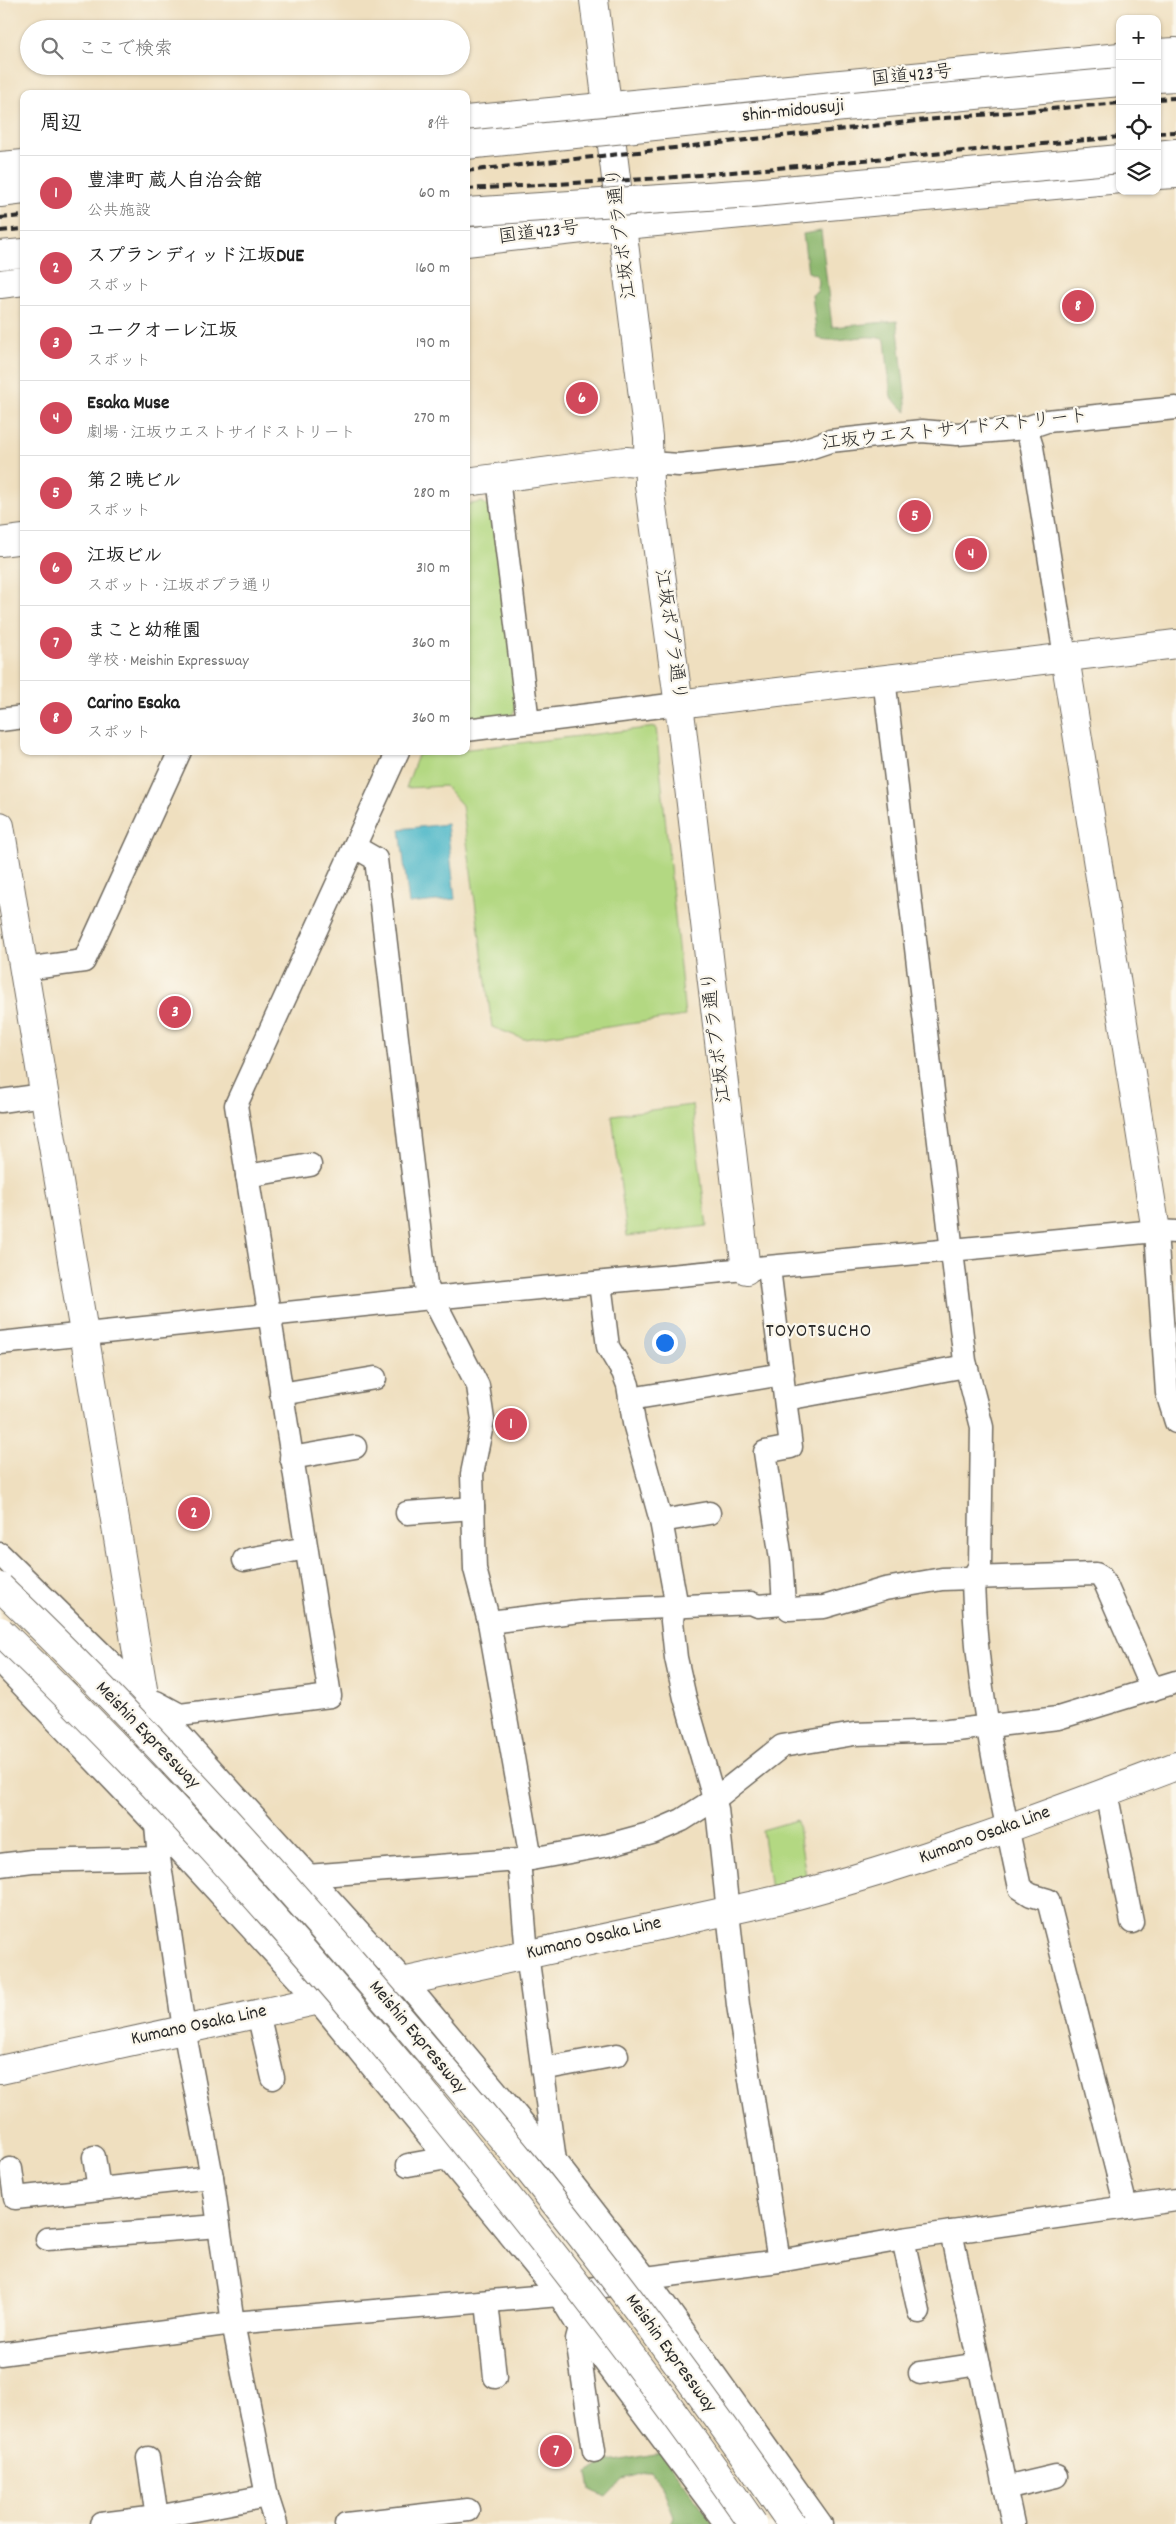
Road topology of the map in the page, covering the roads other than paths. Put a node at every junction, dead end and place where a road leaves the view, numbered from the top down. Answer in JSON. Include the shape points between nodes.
{"nodes":[{"id":1,"x":594,"y":0,"type":"edge"},
{"id":2,"x":1176,"y":52,"type":"edge"},
{"id":3,"x":1161,"y":54,"type":"edge"},
{"id":4,"x":1116,"y":57,"type":"edge"},
{"id":5,"x":1176,"y":77,"type":"edge"},
{"id":6,"x":1161,"y":78,"type":"edge"},
{"id":7,"x":1116,"y":82,"type":"edge"},
{"id":8,"x":608,"y":106,"type":"junction"},
{"id":9,"x":470,"y":120,"type":"edge"},
{"id":10,"x":470,"y":145,"type":"edge"},
{"id":11,"x":1176,"y":152,"type":"edge"},
{"id":12,"x":1161,"y":154,"type":"edge"},
{"id":13,"x":1116,"y":159,"type":"edge"},
{"id":14,"x":20,"y":164,"type":"edge"},
{"id":15,"x":0,"y":166,"type":"edge"},
{"id":16,"x":1176,"y":174,"type":"edge"},
{"id":17,"x":1161,"y":176,"type":"edge"},
{"id":18,"x":1116,"y":179,"type":"edge"},
{"id":19,"x":20,"y":190,"type":"edge"},
{"id":20,"x":0,"y":193,"type":"edge"},
{"id":21,"x":470,"y":212,"type":"edge"},
{"id":22,"x":622,"y":226,"type":"junction"},
{"id":23,"x":470,"y":230,"type":"edge"},
{"id":24,"x":512,"y":238,"type":"junction"},
{"id":25,"x":470,"y":242,"type":"edge"},
{"id":26,"x":20,"y":253,"type":"edge"},
{"id":27,"x":0,"y":255,"type":"edge"},
{"id":28,"x":20,"y":282,"type":"edge"},
{"id":29,"x":0,"y":284,"type":"edge"},
{"id":30,"x":1176,"y":408,"type":"edge"},
{"id":31,"x":1026,"y":428,"type":"junction"},
{"id":32,"x":649,"y":463,"type":"junction"},
{"id":33,"x":498,"y":478,"type":"junction"},
{"id":34,"x":470,"y":482,"type":"edge"},
{"id":35,"x":20,"y":540,"type":"edge"},
{"id":36,"x":0,"y":542,"type":"edge"},
{"id":37,"x":1176,"y":644,"type":"edge"},
{"id":38,"x":1065,"y":657,"type":"junction"},
{"id":39,"x":884,"y":678,"type":"junction"},
{"id":40,"x":678,"y":704,"type":"junction"},
{"id":41,"x":20,"y":718,"type":"edge"},
{"id":42,"x":0,"y":720,"type":"edge"},
{"id":43,"x":528,"y":722,"type":"junction"},
{"id":44,"x":470,"y":729,"type":"edge"},
{"id":45,"x":178,"y":755,"type":"edge"},
{"id":46,"x":396,"y":755,"type":"edge"},
{"id":47,"x":0,"y":826,"type":"edge"},
{"id":48,"x":355,"y":847,"type":"junction"},
{"id":49,"x":25,"y":970,"type":"junction"},
{"id":50,"x":44,"y":1095,"type":"junction"},
{"id":51,"x":0,"y":1101,"type":"edge"},
{"id":52,"x":310,"y":1166,"type":"dead end"},
{"id":53,"x":247,"y":1176,"type":"junction"},
{"id":54,"x":1166,"y":1231,"type":"edge"},
{"id":55,"x":953,"y":1250,"type":"junction"},
{"id":56,"x":758,"y":1269,"type":"junction"},
{"id":57,"x":600,"y":1283,"type":"junction"},
{"id":58,"x":431,"y":1298,"type":"junction"},
{"id":59,"x":269,"y":1316,"type":"junction"},
{"id":60,"x":84,"y":1335,"type":"junction"},
{"id":61,"x":0,"y":1343,"type":"edge"},
{"id":62,"x":966,"y":1366,"type":"junction"},
{"id":63,"x":783,"y":1374,"type":"junction"},
{"id":64,"x":375,"y":1378,"type":"dead end"},
{"id":65,"x":281,"y":1394,"type":"junction"},
{"id":66,"x":630,"y":1399,"type":"junction"},
{"id":67,"x":786,"y":1399,"type":"junction"},
{"id":68,"x":1176,"y":1422,"type":"edge"},
{"id":69,"x":355,"y":1447,"type":"dead end"},
{"id":70,"x":292,"y":1458,"type":"junction"},
{"id":71,"x":473,"y":1508,"type":"junction"},
{"id":72,"x":407,"y":1513,"type":"dead end"},
{"id":73,"x":709,"y":1513,"type":"dead end"},
{"id":74,"x":662,"y":1522,"type":"junction"},
{"id":75,"x":306,"y":1548,"type":"junction"},
{"id":76,"x":0,"y":1554,"type":"edge"},
{"id":77,"x":244,"y":1560,"type":"dead end"},
{"id":78,"x":973,"y":1577,"type":"junction"},
{"id":79,"x":0,"y":1587,"type":"edge"},
{"id":80,"x":784,"y":1604,"type":"junction"},
{"id":81,"x":674,"y":1606,"type":"junction"},
{"id":82,"x":489,"y":1622,"type":"junction"},
{"id":83,"x":0,"y":1631,"type":"edge"},
{"id":84,"x":0,"y":1662,"type":"edge"},
{"id":85,"x":1176,"y":1682,"type":"edge"},
{"id":86,"x":1152,"y":1690,"type":"junction"},
{"id":87,"x":144,"y":1695,"type":"junction"},
{"id":88,"x":987,"y":1727,"type":"junction"},
{"id":89,"x":1176,"y":1766,"type":"edge"},
{"id":90,"x":1106,"y":1792,"type":"junction"},
{"id":91,"x":715,"y":1799,"type":"junction"},
{"id":92,"x":156,"y":1825,"type":"junction"},
{"id":93,"x":1007,"y":1829,"type":"junction"},
{"id":94,"x":159,"y":1858,"type":"junction"},
{"id":95,"x":525,"y":1859,"type":"junction"},
{"id":96,"x":0,"y":1865,"type":"edge"},
{"id":97,"x":307,"y":1876,"type":"junction"},
{"id":98,"x":729,"y":1909,"type":"junction"},
{"id":99,"x":1132,"y":1922,"type":"dead end"},
{"id":100,"x":527,"y":1954,"type":"junction"},
{"id":101,"x":405,"y":1982,"type":"junction"},
{"id":102,"x":318,"y":2001,"type":"junction"},
{"id":103,"x":258,"y":2014,"type":"junction"},
{"id":104,"x":184,"y":2029,"type":"junction"},
{"id":105,"x":617,"y":2055,"type":"dead end"},
{"id":106,"x":542,"y":2069,"type":"junction"},
{"id":107,"x":0,"y":2070,"type":"edge"},
{"id":108,"x":273,"y":2078,"type":"dead end"},
{"id":109,"x":94,"y":2157,"type":"dead end"},
{"id":110,"x":447,"y":2158,"type":"junction"},
{"id":111,"x":555,"y":2161,"type":"junction"},
{"id":112,"x":408,"y":2165,"type":"dead end"},
{"id":113,"x":11,"y":2169,"type":"dead end"},
{"id":114,"x":212,"y":2177,"type":"junction"},
{"id":115,"x":99,"y":2189,"type":"junction"},
{"id":116,"x":1176,"y":2200,"type":"edge"},
{"id":117,"x":1126,"y":2207,"type":"junction"},
{"id":118,"x":219,"y":2226,"type":"junction"},
{"id":119,"x":951,"y":2232,"type":"junction"},
{"id":120,"x":47,"y":2238,"type":"dead end"},
{"id":121,"x":903,"y":2239,"type":"junction"},
{"id":122,"x":779,"y":2261,"type":"junction"},
{"id":123,"x":646,"y":2278,"type":"junction"},
{"id":124,"x":559,"y":2295,"type":"junction"},
{"id":125,"x":486,"y":2302,"type":"junction"},
{"id":126,"x":919,"y":2312,"type":"dead end"},
{"id":127,"x":233,"y":2323,"type":"junction"},
{"id":128,"x":580,"y":2329,"type":"junction"},
{"id":129,"x":0,"y":2354,"type":"edge"},
{"id":130,"x":979,"y":2364,"type":"junction"},
{"id":131,"x":920,"y":2374,"type":"dead end"},
{"id":132,"x":495,"y":2377,"type":"dead end"},
{"id":133,"x":594,"y":2451,"type":"dead end"},
{"id":134,"x":148,"y":2458,"type":"dead end"},
{"id":135,"x":1056,"y":2476,"type":"dead end"},
{"id":136,"x":1005,"y":2488,"type":"junction"},
{"id":137,"x":267,"y":2496,"type":"junction"},
{"id":138,"x":468,"y":2510,"type":"dead end"},
{"id":139,"x":160,"y":2520,"type":"edge"},
{"id":140,"x":101,"y":2524,"type":"edge"},
{"id":141,"x":276,"y":2524,"type":"edge"},
{"id":142,"x":346,"y":2524,"type":"edge"},
{"id":143,"x":726,"y":2524,"type":"edge"},
{"id":144,"x":753,"y":2524,"type":"edge"},
{"id":145,"x":792,"y":2524,"type":"edge"},
{"id":146,"x":821,"y":2524,"type":"edge"},
{"id":147,"x":1013,"y":2524,"type":"edge"}],
"edges":[{"from":1,"to":8,"type":"main road","name":"江坂ポプラ通り"},
{"from":2,"to":3,"type":"main road"},
{"from":4,"to":8,"type":"main road","name":"国道423号"},
{"from":5,"to":6,"type":"main road"},
{"from":7,"to":10,"type":"main road","name":"shin-midousuji","bridge":true},
{"from":8,"to":9,"type":"main road","name":"国道423号"},
{"from":8,"to":22,"type":"main road","name":"江坂ポプラ通り"},
{"from":11,"to":12,"type":"main road"},
{"from":13,"to":21,"type":"main road","bridge":true,"via":[[752,193]]},
{"from":14,"to":15,"type":"main road"},
{"from":16,"to":17,"type":"main road"},
{"from":18,"to":22,"type":"main road","name":"国道423号"},
{"from":19,"to":20,"type":"main road"},
{"from":22,"to":24,"type":"main road","name":"国道423号"},
{"from":22,"to":32,"type":"main road","name":"江坂ポプラ通り"},
{"from":23,"to":24,"type":"street"},
{"from":24,"to":25,"type":"main road","name":"国道423号"},
{"from":26,"to":27,"type":"main road"},
{"from":28,"to":29,"type":"main road"},
{"from":30,"to":31,"type":"street","name":"江坂ウエストサイドストリート","via":[[1047,421]]},
{"from":31,"to":32,"type":"street","name":"江坂ウエストサイドストリート","via":[[957,434],[922,432],[830,441],[794,453],[679,464]]},
{"from":31,"to":38,"type":"street","via":[[1032,447]]},
{"from":32,"to":33,"type":"main road","name":"江坂ウエストサイドストリート","via":[[626,461]]},
{"from":32,"to":40,"type":"main road","name":"江坂ポプラ通り","via":[[649,485]]},
{"from":33,"to":34,"type":"main road","name":"江坂ウエストサイドストリート"},
{"from":33,"to":43,"type":"street"},
{"from":35,"to":36,"type":"main road"},
{"from":37,"to":38,"type":"main road"},
{"from":38,"to":39,"type":"main road"},
{"from":38,"to":54,"type":"main road"},
{"from":39,"to":40,"type":"main road"},
{"from":39,"to":55,"type":"street"},
{"from":40,"to":43,"type":"street"},
{"from":40,"to":56,"type":"main road","name":"江坂ポプラ通り"},
{"from":41,"to":42,"type":"street"},
{"from":43,"to":44,"type":"street"},
{"from":45,"to":49,"type":"street","via":[[84,961]]},
{"from":46,"to":48,"type":"street"},
{"from":47,"to":49,"type":"main road"},
{"from":48,"to":53,"type":"street","via":[[236,1105]]},
{"from":48,"to":58,"type":"street","via":[[376,860],[426,1285]]},
{"from":49,"to":50,"type":"main road"},
{"from":50,"to":51,"type":"street"},
{"from":50,"to":60,"type":"main road"},
{"from":52,"to":53,"type":"street"},
{"from":53,"to":59,"type":"street"},
{"from":54,"to":55,"type":"street"},
{"from":54,"to":68,"type":"street","via":[[1168,1393]]},
{"from":55,"to":56,"type":"street"},
{"from":55,"to":62,"type":"street"},
{"from":56,"to":57,"type":"street"},
{"from":56,"to":63,"type":"street"},
{"from":57,"to":58,"type":"street"},
{"from":57,"to":66,"type":"street","via":[[608,1346],[624,1372]]},
{"from":58,"to":59,"type":"street"},
{"from":58,"to":71,"type":"street","via":[[478,1386],[483,1420],[472,1474]]},
{"from":59,"to":60,"type":"street"},
{"from":59,"to":65,"type":"street"},
{"from":60,"to":61,"type":"street"},
{"from":60,"to":87,"type":"main road"},
{"from":62,"to":67,"type":"street"},
{"from":62,"to":78,"type":"street","via":[[982,1427],[980,1566]]},
{"from":63,"to":66,"type":"street"},
{"from":63,"to":67,"type":"street"},
{"from":64,"to":65,"type":"street"},
{"from":65,"to":70,"type":"street"},
{"from":66,"to":74,"type":"street"},
{"from":67,"to":80,"type":"street","via":[[791,1447],[765,1452],[781,1559]]},
{"from":69,"to":70,"type":"street"},
{"from":70,"to":75,"type":"street"},
{"from":71,"to":72,"type":"street"},
{"from":71,"to":82,"type":"street","via":[[475,1568]]},
{"from":73,"to":74,"type":"street"},
{"from":74,"to":81,"type":"street"},
{"from":75,"to":77,"type":"street"},
{"from":75,"to":87,"type":"street","via":[[330,1696],[180,1715]]},
{"from":76,"to":87,"type":"street"},
{"from":78,"to":80,"type":"street","via":[[942,1579],[885,1590],[824,1606],[789,1609]]},
{"from":78,"to":86,"type":"street","via":[[1101,1576]]},
{"from":78,"to":88,"type":"street","via":[[977,1657]]},
{"from":79,"to":145,"type":"main road","name":"Meishin Expressway","bridge":true,"via":[[164,1753],[290,1889],[501,2137],[635,2306]]},
{"from":80,"to":81,"type":"street"},
{"from":81,"to":82,"type":"street","via":[[580,1611]]},
{"from":81,"to":91,"type":"street","via":[[672,1620],[676,1658],[684,1698]]},
{"from":82,"to":95,"type":"street"},
{"from":83,"to":144,"type":"main road","name":"Meishin Expressway","bridge":true,"via":[[257,1896],[384,2045],[609,2324]]},
{"from":84,"to":92,"type":"street"},
{"from":85,"to":86,"type":"street"},
{"from":86,"to":88,"type":"street","via":[[1058,1718]]},
{"from":87,"to":92,"type":"street"},
{"from":87,"to":97,"type":"street"},
{"from":88,"to":91,"type":"street","via":[[854,1734],[782,1746]]},
{"from":88,"to":93,"type":"street"},
{"from":89,"to":90,"type":"main road","name":"Kumano Osaka Line"},
{"from":90,"to":93,"type":"main road","name":"Kumano Osaka Line"},
{"from":90,"to":99,"type":"street"},
{"from":91,"to":95,"type":"street","via":[[682,1820],[652,1833],[608,1845]]},
{"from":91,"to":98,"type":"street"},
{"from":92,"to":94,"type":"street"},
{"from":92,"to":102,"type":"street"},
{"from":93,"to":98,"type":"main road","name":"Kumano Osaka Line","via":[[838,1884]]},
{"from":93,"to":117,"type":"street","via":[[1020,1888],[1048,1900]]},
{"from":94,"to":96,"type":"street","via":[[32,1861]]},
{"from":94,"to":104,"type":"street"},
{"from":95,"to":97,"type":"street"},
{"from":95,"to":100,"type":"street"},
{"from":97,"to":101,"type":"street"},
{"from":98,"to":100,"type":"main road","name":"Kumano Osaka Line"},
{"from":98,"to":122,"type":"street","via":[[738,2005]]},
{"from":100,"to":101,"type":"main road","name":"Kumano Osaka Line"},
{"from":100,"to":106,"type":"street"},
{"from":101,"to":102,"type":"main road","name":"Kumano Osaka Line"},
{"from":101,"to":111,"type":"street"},
{"from":102,"to":103,"type":"main road","name":"Kumano Osaka Line"},
{"from":102,"to":110,"type":"street"},
{"from":103,"to":104,"type":"main road","name":"Kumano Osaka Line"},
{"from":103,"to":108,"type":"street"},
{"from":104,"to":107,"type":"main road","name":"Kumano Osaka Line"},
{"from":104,"to":114,"type":"street"},
{"from":105,"to":106,"type":"street"},
{"from":106,"to":111,"type":"street"},
{"from":109,"to":115,"type":"street"},
{"from":110,"to":112,"type":"street"},
{"from":110,"to":124,"type":"street"},
{"from":111,"to":123,"type":"street"},
{"from":113,"to":115,"type":"street","via":[[15,2198]]},
{"from":114,"to":115,"type":"street"},
{"from":114,"to":118,"type":"street"},
{"from":116,"to":117,"type":"street"},
{"from":117,"to":119,"type":"street"},
{"from":118,"to":120,"type":"street"},
{"from":118,"to":127,"type":"street"},
{"from":119,"to":121,"type":"street"},
{"from":119,"to":130,"type":"street"},
{"from":121,"to":122,"type":"street"},
{"from":121,"to":126,"type":"street"},
{"from":122,"to":123,"type":"street"},
{"from":123,"to":124,"type":"street"},
{"from":123,"to":146,"type":"street"},
{"from":124,"to":125,"type":"street"},
{"from":124,"to":128,"type":"street"},
{"from":125,"to":127,"type":"street"},
{"from":125,"to":132,"type":"street"},
{"from":127,"to":129,"type":"street"},
{"from":127,"to":137,"type":"street"},
{"from":128,"to":133,"type":"street","via":[[577,2340]]},
{"from":128,"to":143,"type":"street"},
{"from":130,"to":131,"type":"street"},
{"from":130,"to":136,"type":"street"},
{"from":134,"to":139,"type":"street"},
{"from":135,"to":136,"type":"street"},
{"from":136,"to":147,"type":"street"},
{"from":137,"to":139,"type":"street"},
{"from":137,"to":141,"type":"street"},
{"from":138,"to":142,"type":"street"},
{"from":139,"to":140,"type":"street"}]}
